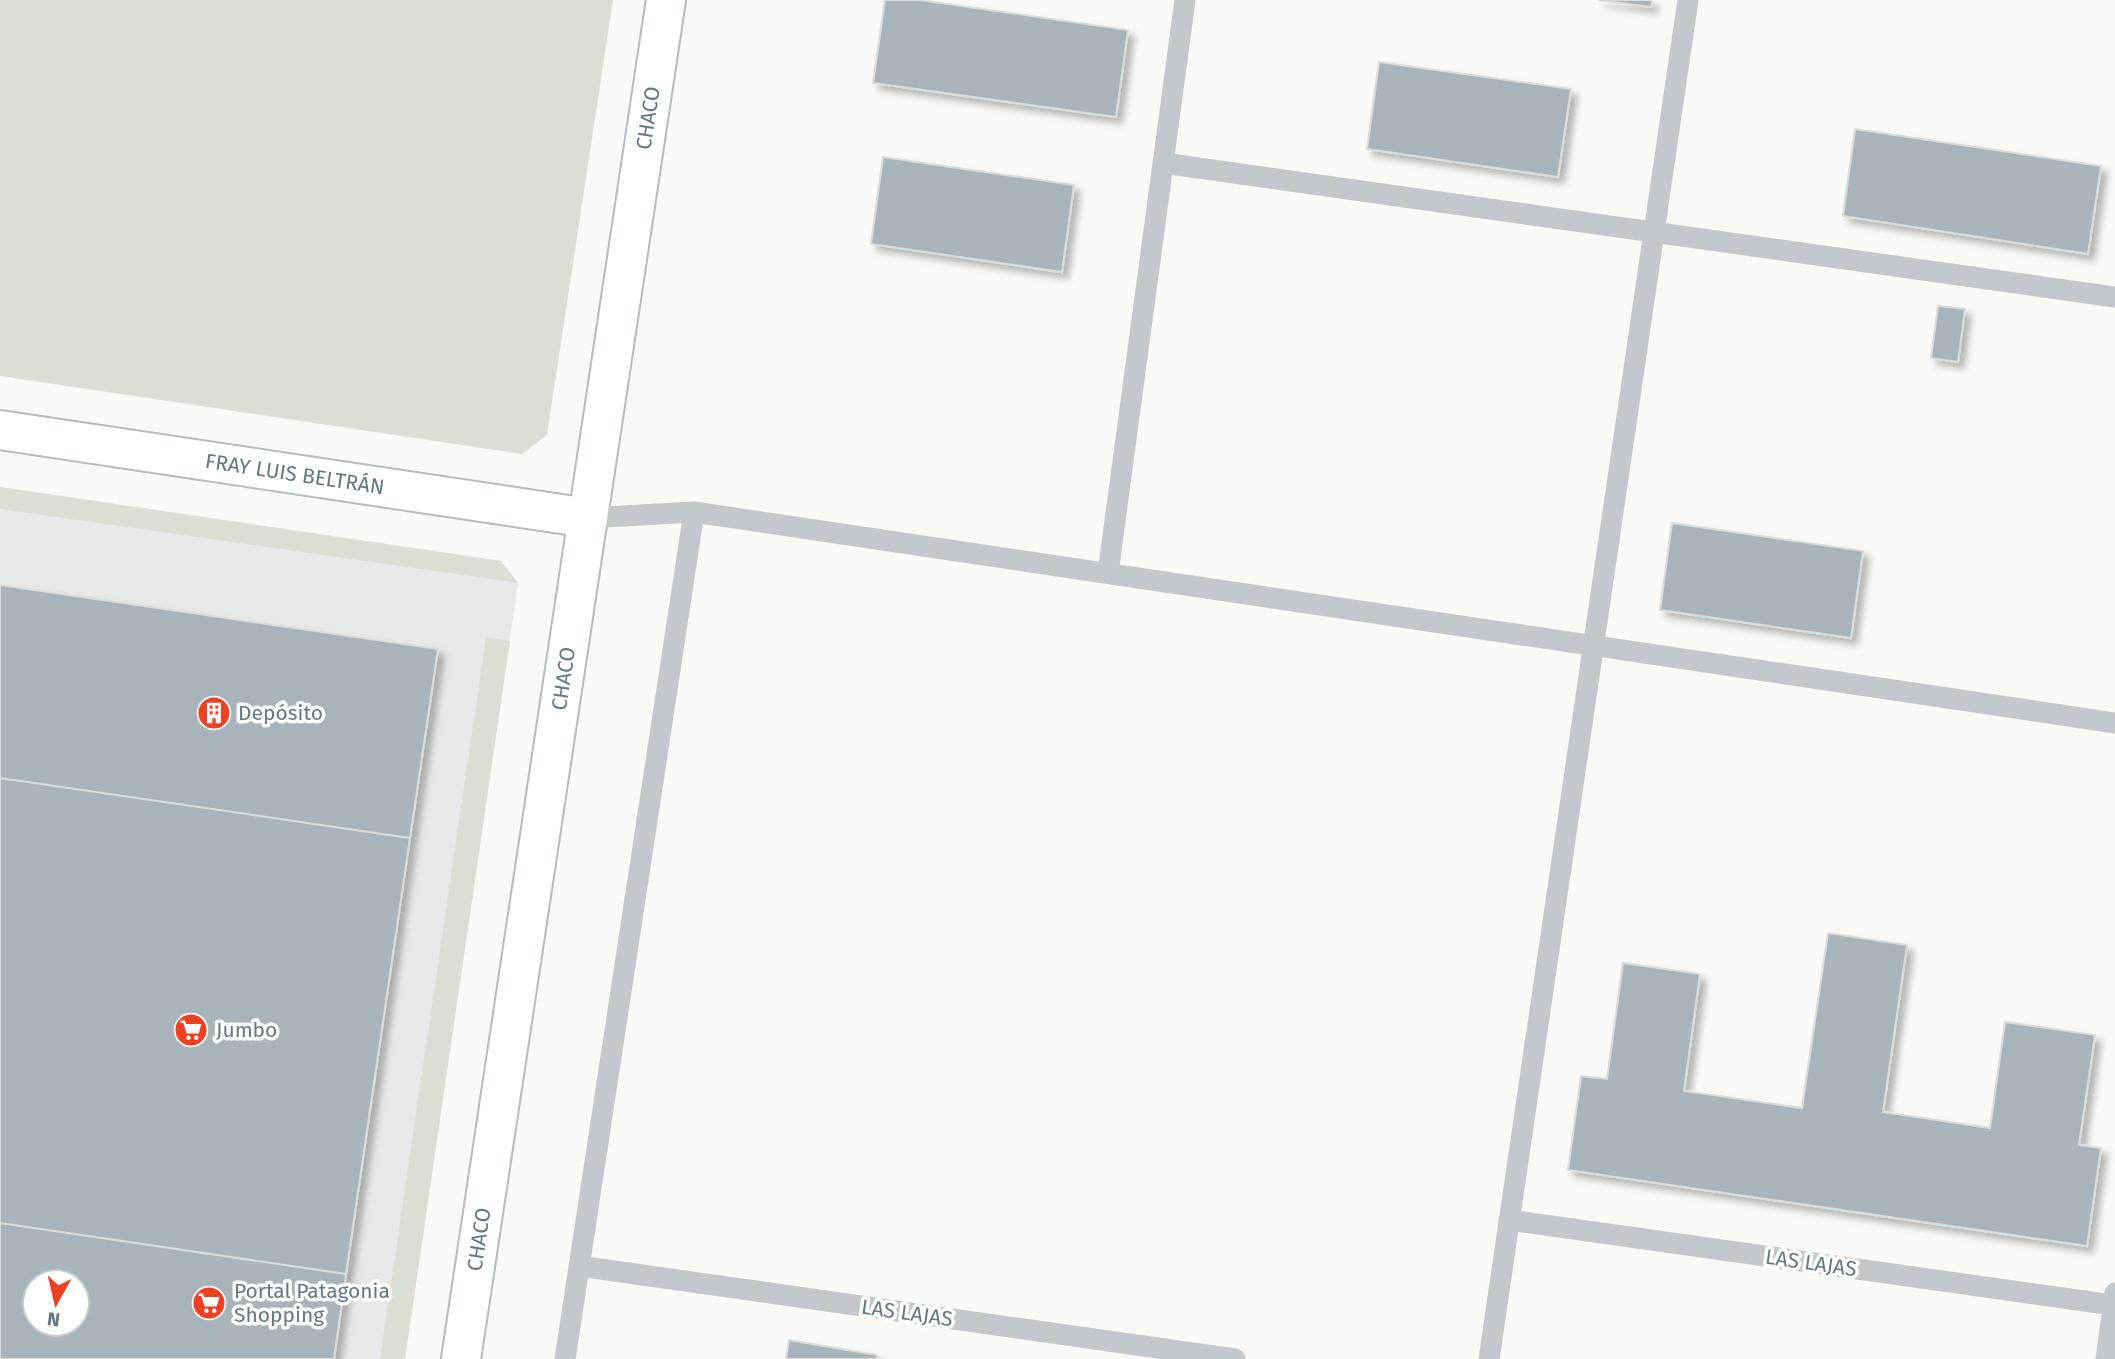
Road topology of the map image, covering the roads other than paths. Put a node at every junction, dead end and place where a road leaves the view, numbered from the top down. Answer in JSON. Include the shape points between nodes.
{"nodes":[{"id":1,"x":666,"y":0,"type":"edge"},
{"id":2,"x":1185,"y":0,"type":"edge"},
{"id":3,"x":1688,"y":0,"type":"edge"},
{"id":4,"x":1163,"y":163,"type":"junction"},
{"id":5,"x":1653,"y":232,"type":"junction"},
{"id":6,"x":2115,"y":297,"type":"edge"},
{"id":7,"x":0,"y":430,"type":"edge"},
{"id":8,"x":694,"y":512,"type":"junction"},
{"id":9,"x":588,"y":518,"type":"junction"},
{"id":10,"x":1108,"y":573,"type":"junction"},
{"id":11,"x":1592,"y":645,"type":"junction"},
{"id":12,"x":2115,"y":723,"type":"edge"},
{"id":13,"x":1509,"y":1220,"type":"junction"},
{"id":14,"x":579,"y":1266,"type":"junction"},
{"id":15,"x":2114,"y":1299,"type":"edge"},
{"id":16,"x":461,"y":1359,"type":"edge"},
{"id":17,"x":565,"y":1359,"type":"edge"},
{"id":18,"x":1235,"y":1359,"type":"edge"},
{"id":19,"x":1489,"y":1359,"type":"edge"},
{"id":20,"x":2106,"y":1359,"type":"edge"}],
"edges":[{"from":1,"to":9,"type":"street","name":"CHACO"},
{"from":2,"to":4,"type":"lane"},
{"from":3,"to":5,"type":"lane"},
{"from":4,"to":5,"type":"lane"},
{"from":4,"to":10,"type":"lane"},
{"from":5,"to":6,"type":"lane"},
{"from":5,"to":11,"type":"lane"},
{"from":7,"to":9,"type":"street","name":"FRAY LUIS BELTRÁN"},
{"from":8,"to":9,"type":"lane"},
{"from":8,"to":10,"type":"lane"},
{"from":8,"to":14,"type":"lane"},
{"from":9,"to":16,"type":"street","name":"CHACO"},
{"from":10,"to":11,"type":"lane"},
{"from":11,"to":12,"type":"lane"},
{"from":11,"to":13,"type":"lane"},
{"from":13,"to":15,"type":"lane","name":"LAS LAJAS"},
{"from":13,"to":19,"type":"lane"},
{"from":14,"to":17,"type":"lane"},
{"from":14,"to":18,"type":"lane","name":"LAS LAJAS"},
{"from":15,"to":20,"type":"lane"}]}
